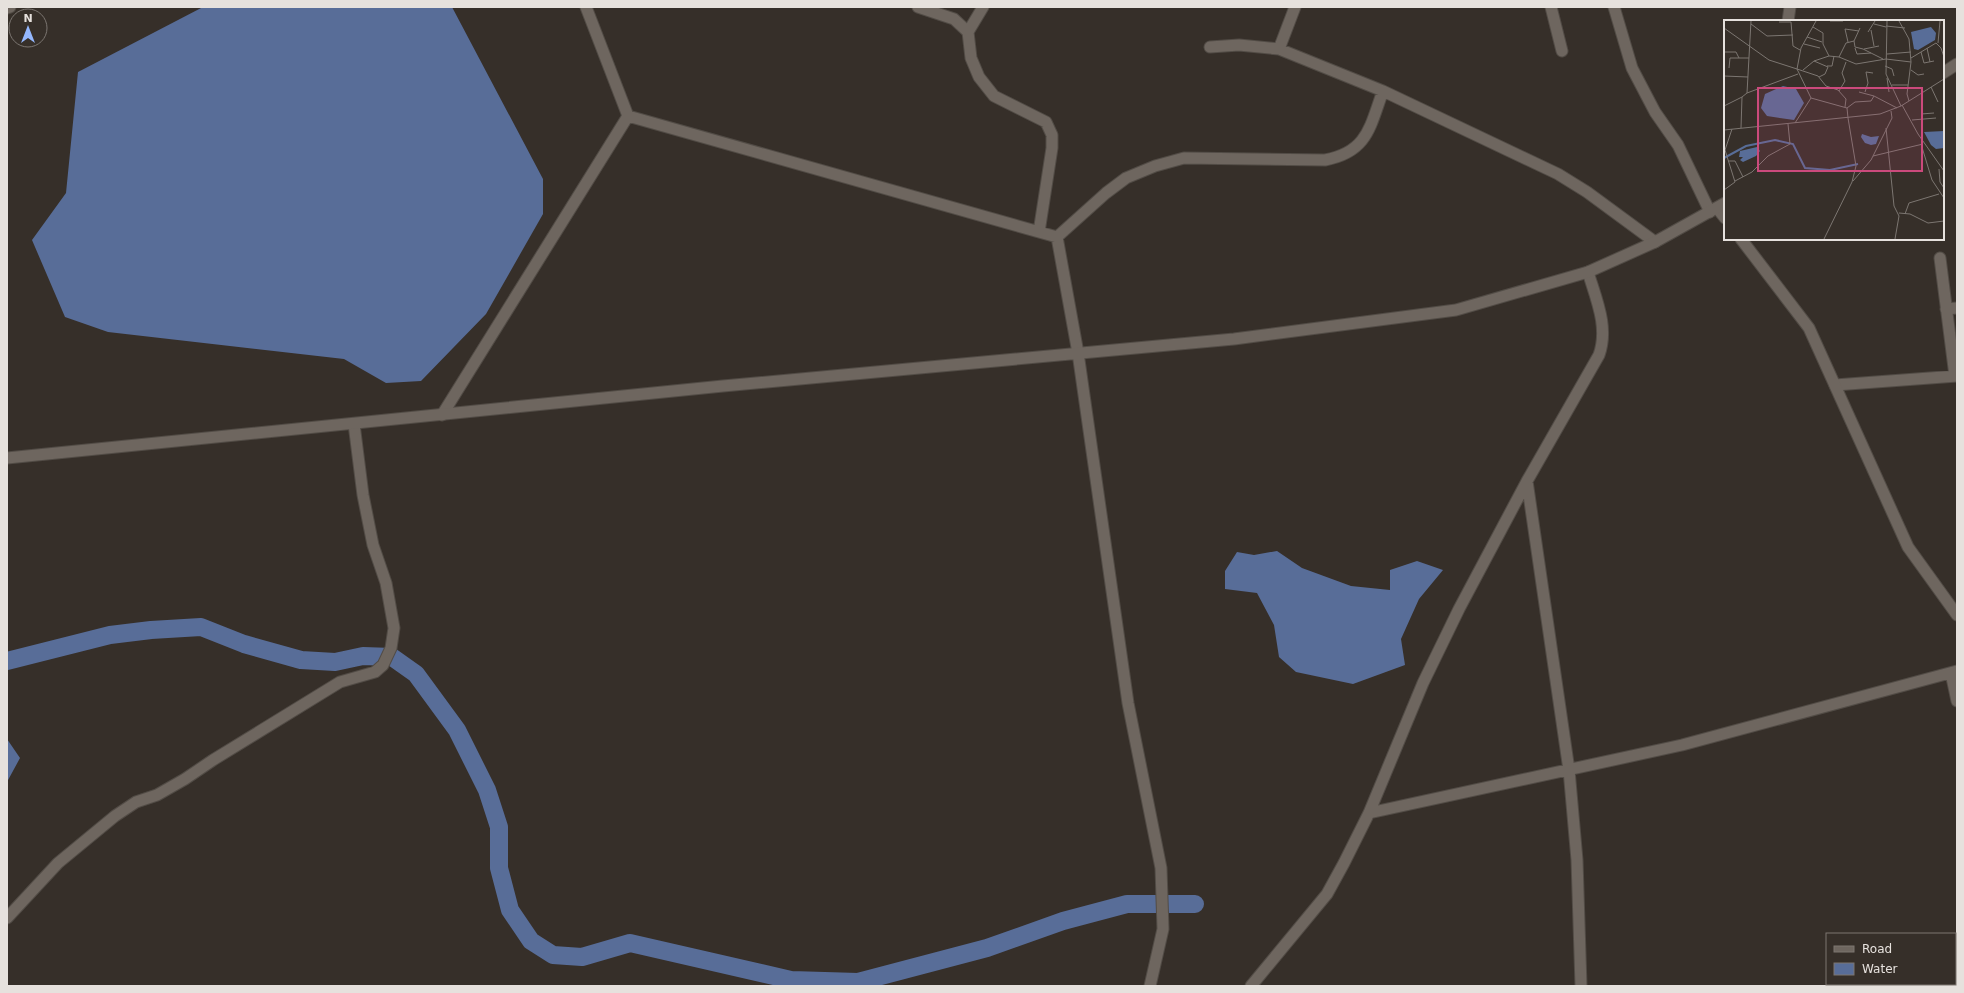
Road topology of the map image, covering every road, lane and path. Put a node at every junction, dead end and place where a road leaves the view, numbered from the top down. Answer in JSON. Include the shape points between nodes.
{"nodes":[{"id":1,"x":10,"y":7,"type":"edge"},
{"id":2,"x":586,"y":7,"type":"edge"},
{"id":3,"x":918,"y":7,"type":"edge"},
{"id":4,"x":983,"y":7,"type":"edge"},
{"id":5,"x":1295,"y":7,"type":"edge"},
{"id":6,"x":1551,"y":7,"type":"edge"},
{"id":7,"x":1614,"y":7,"type":"edge"},
{"id":8,"x":1790,"y":7,"type":"edge"},
{"id":9,"x":7,"y":8,"type":"edge"},
{"id":10,"x":1788,"y":20,"type":"edge"},
{"id":11,"x":968,"y":32,"type":"junction"},
{"id":12,"x":1210,"y":46,"type":"dead end"},
{"id":13,"x":1279,"y":49,"type":"junction"},
{"id":14,"x":1562,"y":51,"type":"dead end"},
{"id":15,"x":1957,"y":64,"type":"edge"},
{"id":16,"x":1944,"y":72,"type":"edge"},
{"id":17,"x":1383,"y":91,"type":"junction"},
{"id":18,"x":628,"y":116,"type":"junction"},
{"id":19,"x":1718,"y":208,"type":"edge"},
{"id":20,"x":1724,"y":217,"type":"edge"},
{"id":21,"x":1039,"y":232,"type":"junction"},
{"id":22,"x":1057,"y":237,"type":"junction"},
{"id":23,"x":1742,"y":240,"type":"edge"},
{"id":24,"x":1655,"y":242,"type":"junction"},
{"id":25,"x":1940,"y":258,"type":"dead end"},
{"id":26,"x":1588,"y":272,"type":"junction"},
{"id":27,"x":1952,"y":309,"type":"edge"},
{"id":28,"x":1078,"y":353,"type":"junction"},
{"id":29,"x":1956,"y":376,"type":"edge"},
{"id":30,"x":1835,"y":385,"type":"junction"},
{"id":31,"x":442,"y":415,"type":"junction"},
{"id":32,"x":354,"y":424,"type":"junction"},
{"id":33,"x":7,"y":458,"type":"edge"},
{"id":34,"x":1527,"y":481,"type":"junction"},
{"id":35,"x":1957,"y":615,"type":"edge"},
{"id":36,"x":1954,"y":672,"type":"edge"},
{"id":37,"x":1957,"y":700,"type":"edge"},
{"id":38,"x":1569,"y":770,"type":"junction"},
{"id":39,"x":1369,"y":813,"type":"junction"},
{"id":40,"x":7,"y":918,"type":"edge"},
{"id":41,"x":1150,"y":986,"type":"edge"},
{"id":42,"x":1251,"y":986,"type":"edge"},
{"id":43,"x":1581,"y":986,"type":"edge"}],
"edges":[{"from":1,"to":9,"type":"street"},
{"from":2,"to":18,"type":"street"},
{"from":3,"to":11,"type":"street","via":[[954,19]]},
{"from":4,"to":11,"type":"street"},
{"from":5,"to":13,"type":"street"},
{"from":6,"to":14,"type":"street"},
{"from":7,"to":19,"type":"street","via":[[1632,68],[1655,112]]},
{"from":8,"to":10,"type":"street"},
{"from":11,"to":21,"type":"street","via":[[971,58],[979,77],[994,96],[1046,122],[1052,135]]},
{"from":12,"to":13,"type":"street","via":[[1239,45]]},
{"from":13,"to":17,"type":"street"},
{"from":15,"to":16,"type":"street"},
{"from":17,"to":22,"type":"street","via":[[1367,135],[1352,152],[1325,160],[1184,158],[1155,166],[1126,178]]},
{"from":17,"to":24,"type":"street","via":[[1558,174]]},
{"from":18,"to":21,"type":"street"},
{"from":18,"to":31,"type":"street"},
{"from":19,"to":20,"type":"street"},
{"from":19,"to":24,"type":"street"},
{"from":21,"to":22,"type":"street"},
{"from":22,"to":28,"type":"street"},
{"from":23,"to":30,"type":"street","via":[[1809,328]]},
{"from":24,"to":26,"type":"street"},
{"from":25,"to":27,"type":"street"},
{"from":26,"to":28,"type":"street","via":[[1456,310],[1234,339]]},
{"from":26,"to":34,"type":"street","via":[[1602,320],[1604,342]]},
{"from":27,"to":29,"type":"street"},
{"from":28,"to":31,"type":"street"},
{"from":28,"to":41,"type":"street","via":[[1128,703],[1161,868],[1163,929]]},
{"from":29,"to":30,"type":"street"},
{"from":30,"to":35,"type":"street","via":[[1908,547]]},
{"from":31,"to":32,"type":"street"},
{"from":32,"to":33,"type":"street"},
{"from":32,"to":40,"type":"street","via":[[363,495],[373,546],[386,583],[394,628],[391,648],[383,665],[375,672],[340,682],[185,779],[157,795],[136,802],[115,816],[58,863]]},
{"from":34,"to":38,"type":"street"},
{"from":34,"to":39,"type":"street","via":[[1423,683]]},
{"from":36,"to":37,"type":"street"},
{"from":36,"to":38,"type":"street","via":[[1682,745]]},
{"from":38,"to":39,"type":"street"},
{"from":38,"to":43,"type":"street","via":[[1577,860]]},
{"from":39,"to":42,"type":"street","via":[[1327,894]]}]}
